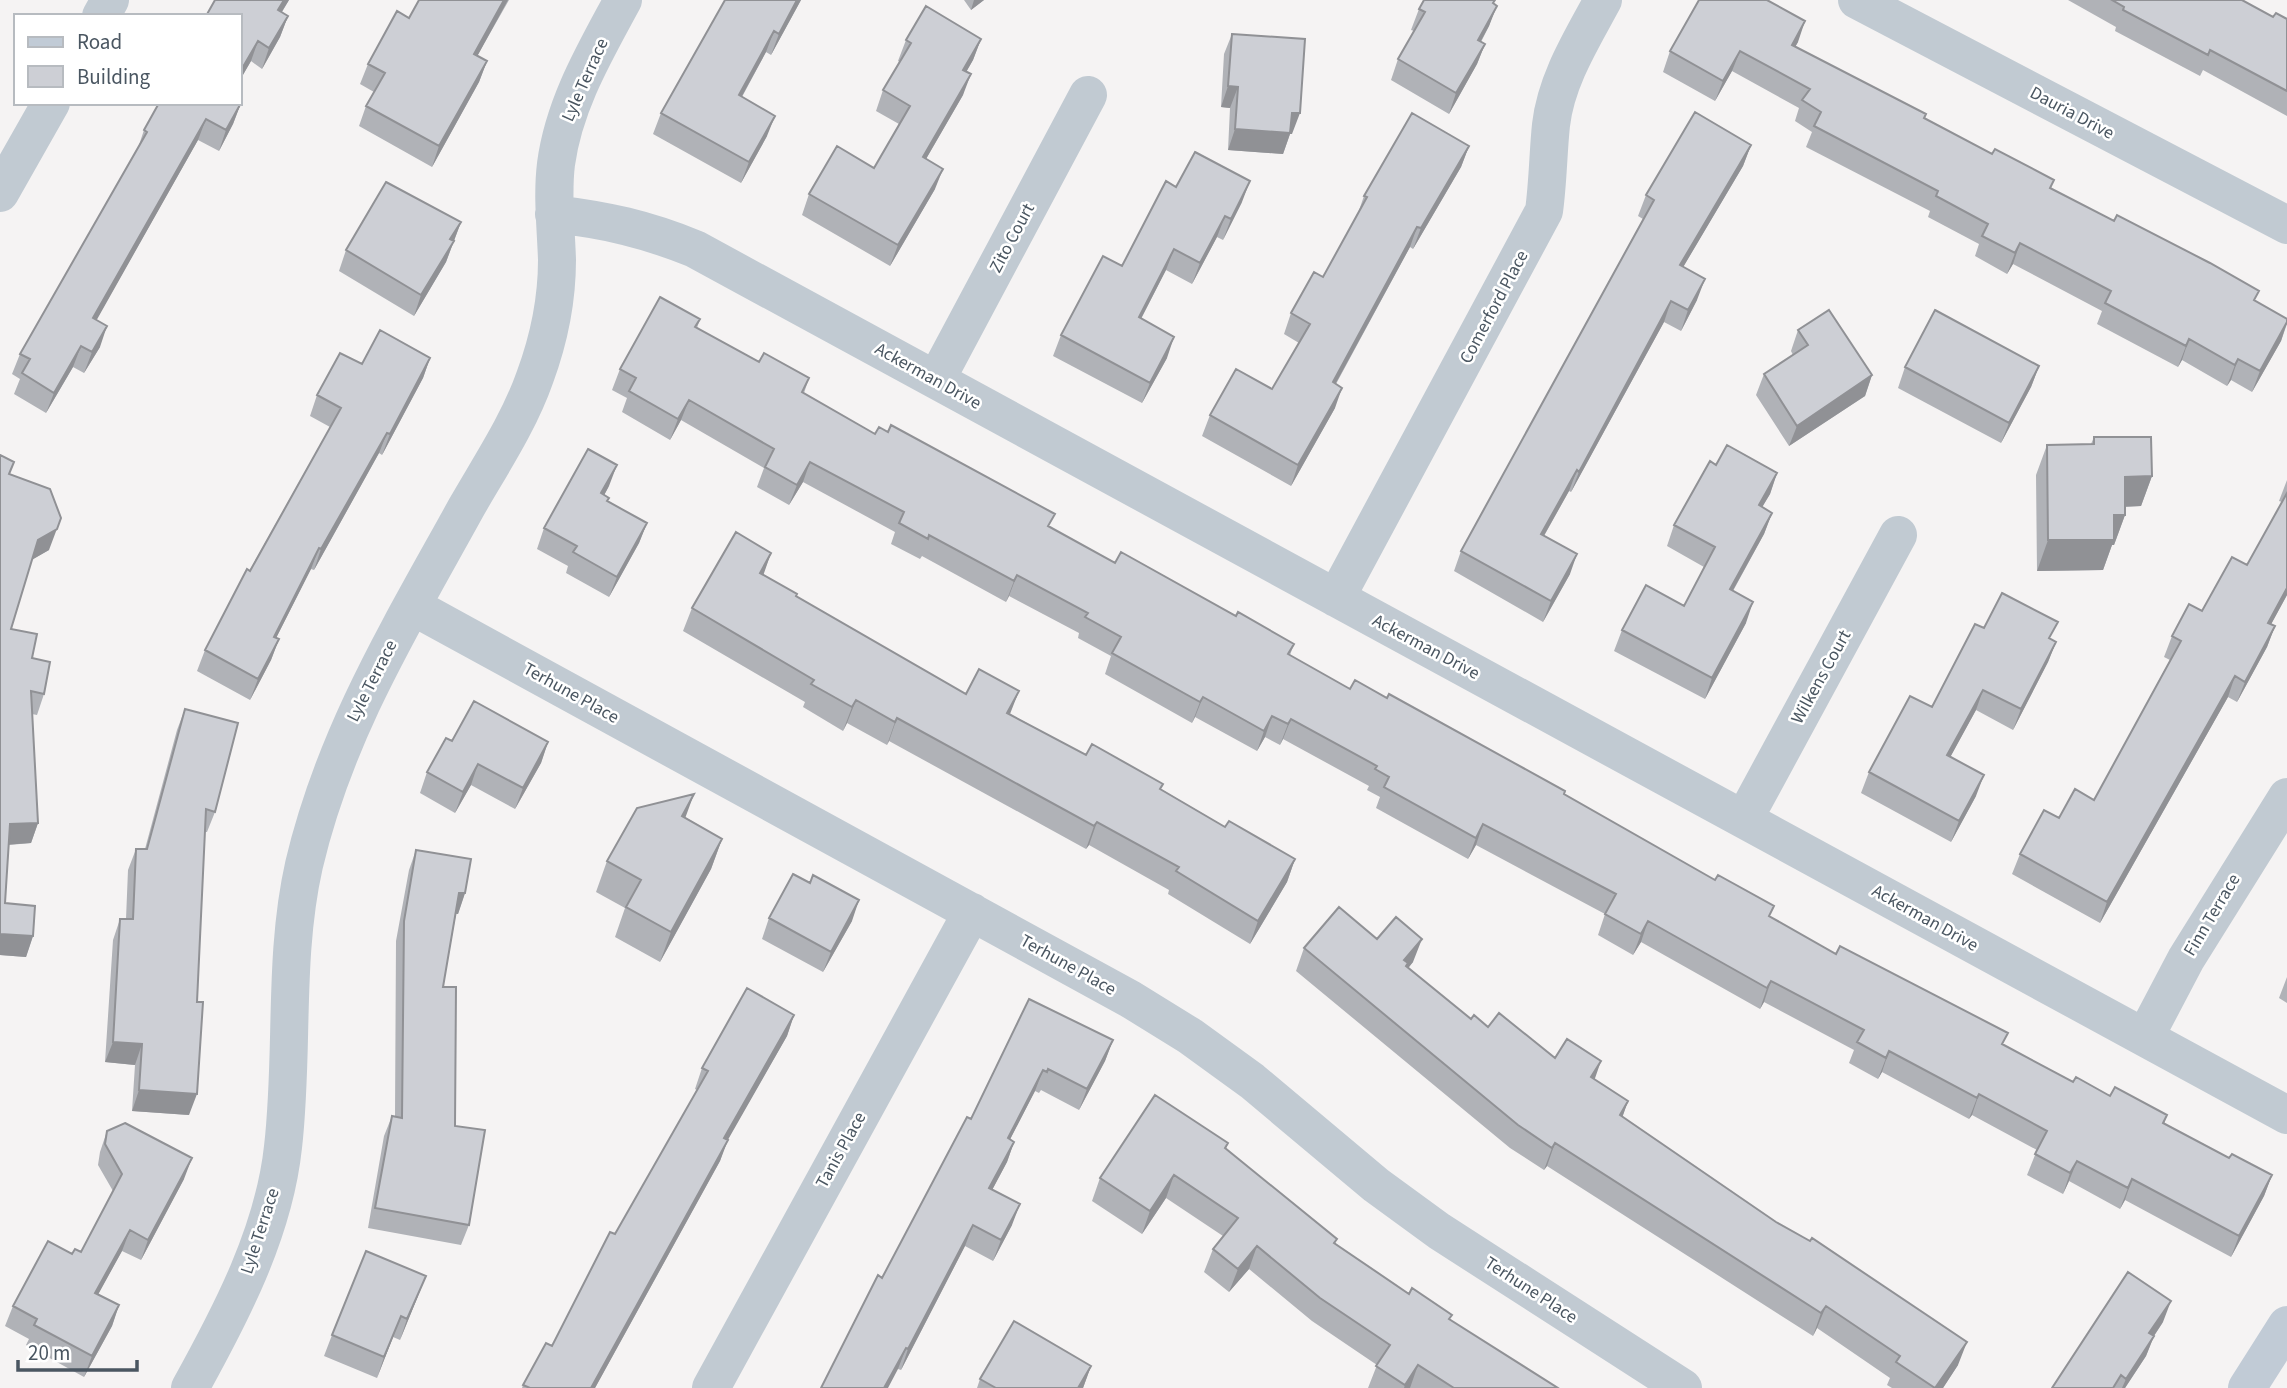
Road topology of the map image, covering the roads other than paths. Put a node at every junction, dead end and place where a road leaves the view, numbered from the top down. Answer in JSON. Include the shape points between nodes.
{"nodes":[{"id":1,"x":623,"y":0,"type":"edge"},
{"id":2,"x":1603,"y":0,"type":"edge"},
{"id":3,"x":1857,"y":0,"type":"edge"},
{"id":4,"x":1088,"y":95,"type":"dead end"},
{"id":5,"x":50,"y":105,"type":"edge"},
{"id":6,"x":0,"y":193,"type":"edge"},
{"id":7,"x":554,"y":214,"type":"junction"},
{"id":8,"x":2287,"y":225,"type":"edge"},
{"id":9,"x":936,"y":380,"type":"junction"},
{"id":10,"x":1898,"y":535,"type":"dead end"},
{"id":11,"x":1336,"y":598,"type":"junction"},
{"id":12,"x":412,"y":606,"type":"junction"},
{"id":13,"x":2287,"y":797,"type":"edge"},
{"id":14,"x":1744,"y":820,"type":"junction"},
{"id":15,"x":972,"y":912,"type":"junction"},
{"id":16,"x":2145,"y":1037,"type":"junction"},
{"id":17,"x":2287,"y":1115,"type":"edge"},
{"id":18,"x":2287,"y":1325,"type":"edge"},
{"id":19,"x":190,"y":1388,"type":"edge"},
{"id":20,"x":711,"y":1388,"type":"edge"},
{"id":21,"x":1683,"y":1388,"type":"edge"},
{"id":22,"x":2247,"y":1388,"type":"edge"}],
"edges":[{"from":1,"to":7,"type":"street","name":"Lyle Terrace","via":[[586,67],[566,118],[556,164]]},
{"from":2,"to":11,"type":"street","name":"Comerford Place","via":[[1561,85],[1551,124],[1544,211]]},
{"from":3,"to":8,"type":"street","name":"Dauria Drive"},
{"from":4,"to":9,"type":"street","name":"Zito Court"},
{"from":5,"to":6,"type":"street"},
{"from":7,"to":9,"type":"street","name":"Ackerman Drive","via":[[649,230],[695,249]]},
{"from":7,"to":12,"type":"street","name":"Lyle Terrace","via":[[555,301],[534,380]]},
{"from":9,"to":11,"type":"street","name":"Ackerman Drive"},
{"from":10,"to":14,"type":"street","name":"Wilkens Court"},
{"from":11,"to":14,"type":"street","name":"Ackerman Drive"},
{"from":12,"to":15,"type":"street","name":"Terhune Place"},
{"from":12,"to":19,"type":"street","name":"Lyle Terrace","via":[[344,738],[322,800],[292,940],[283,1149],[268,1215],[246,1278]]},
{"from":13,"to":16,"type":"street","name":"Finn Terrace","via":[[2186,959]]},
{"from":14,"to":16,"type":"street","name":"Ackerman Drive"},
{"from":15,"to":20,"type":"street","name":"Tanis Place"},
{"from":15,"to":21,"type":"street","name":"Terhune Place","via":[[1190,1036],[1439,1231]]},
{"from":16,"to":17,"type":"street","name":"Ackerman Drive"},
{"from":18,"to":22,"type":"main road"}]}
